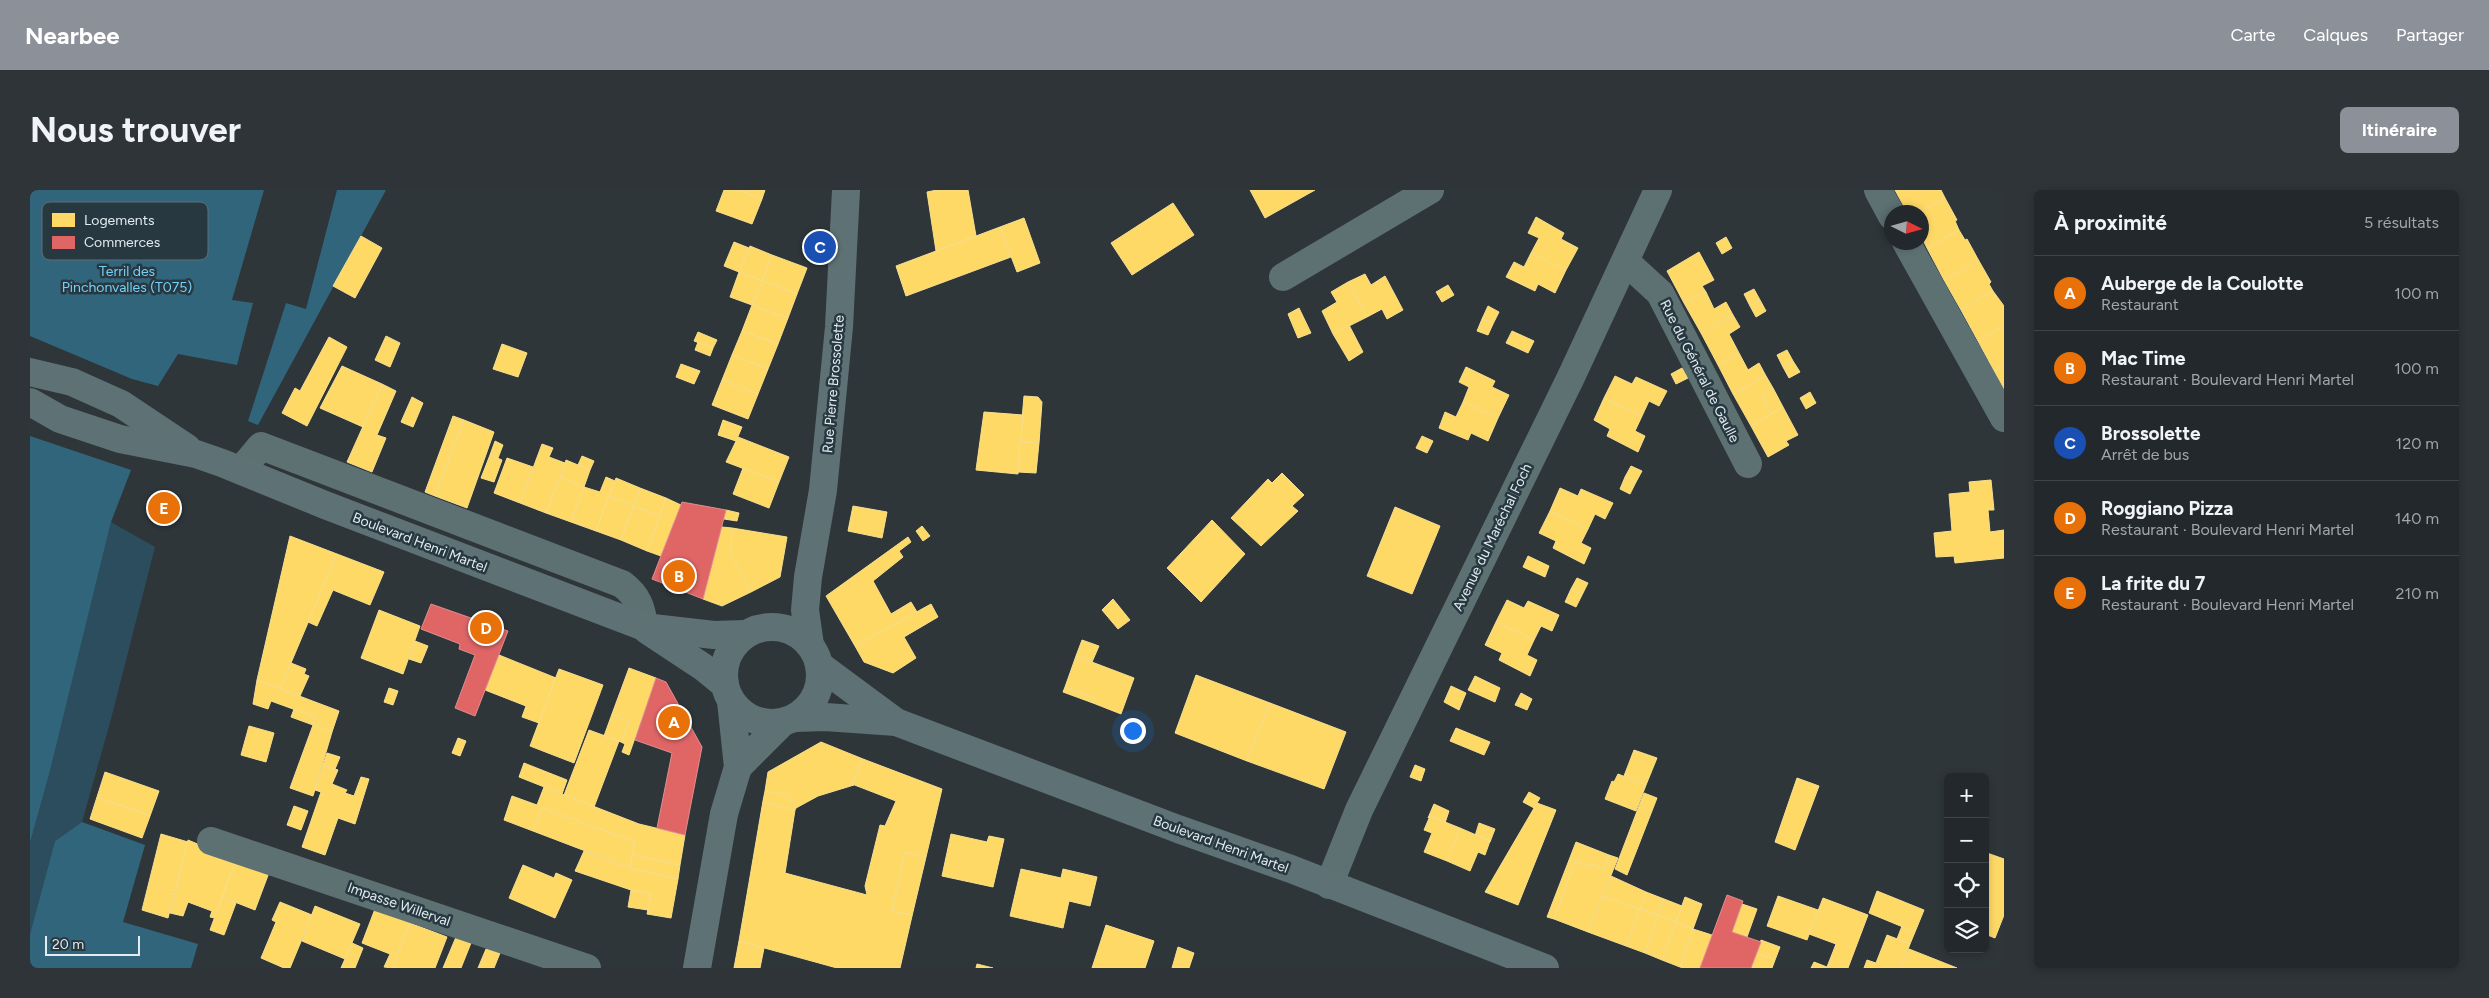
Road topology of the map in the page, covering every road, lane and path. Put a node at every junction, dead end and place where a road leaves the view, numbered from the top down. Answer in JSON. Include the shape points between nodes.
{"nodes":[{"id":1,"x":846,"y":190,"type":"edge"},
{"id":2,"x":1430,"y":190,"type":"edge"},
{"id":3,"x":1658,"y":190,"type":"edge"},
{"id":4,"x":1878,"y":190,"type":"edge"},
{"id":5,"x":1886,"y":205,"type":"edge"},
{"id":6,"x":1910,"y":250,"type":"edge"},
{"id":7,"x":1626,"y":262,"type":"junction"},
{"id":8,"x":1283,"y":277,"type":"dead end"},
{"id":9,"x":30,"y":372,"type":"edge"},
{"id":10,"x":30,"y":402,"type":"edge"},
{"id":11,"x":2004,"y":418,"type":"edge"},
{"id":12,"x":196,"y":454,"type":"junction"},
{"id":13,"x":1748,"y":464,"type":"dead end"},
{"id":14,"x":808,"y":577,"type":"junction"},
{"id":15,"x":644,"y":627,"type":"junction"},
{"id":16,"x":774,"y":627,"type":"junction"},
{"id":17,"x":746,"y":634,"type":"junction"},
{"id":18,"x":814,"y":655,"type":"junction"},
{"id":19,"x":728,"y":693,"type":"junction"},
{"id":20,"x":789,"y":720,"type":"junction"},
{"id":21,"x":896,"y":722,"type":"junction"},
{"id":22,"x":738,"y":767,"type":"junction"},
{"id":23,"x":211,"y":841,"type":"dead end"},
{"id":24,"x":1329,"y":885,"type":"junction"},
{"id":25,"x":587,"y":968,"type":"edge"},
{"id":26,"x":697,"y":968,"type":"edge"},
{"id":27,"x":1545,"y":968,"type":"edge"}],
"edges":[{"from":1,"to":14,"type":"main road","name":"Rue Pierre Brossolette","via":[[839,327],[824,481]]},
{"from":2,"to":8,"type":"street"},
{"from":3,"to":7,"type":"street","name":"Avenue du Maréchal Foch"},
{"from":4,"to":5,"type":"street"},
{"from":6,"to":11,"type":"street"},
{"from":7,"to":13,"type":"street","name":"Rue du Général de Gaulle","via":[[1660,293]]},
{"from":7,"to":24,"type":"street","name":"Avenue du Maréchal Foch","via":[[1360,810]]},
{"from":9,"to":12,"type":"main road","name":"Boulevard Henri Martel","via":[[72,382],[121,404]]},
{"from":10,"to":12,"type":"main road","name":"Boulevard Henri Martel","via":[[60,419],[120,439]]},
{"from":12,"to":15,"type":"main road","name":"Boulevard Henri Martel"},
{"from":14,"to":16,"type":"main road","name":"Rue Pierre Brossolette","via":[[788,611]]},
{"from":14,"to":18,"type":"main road","name":"Rue Pierre Brossolette","via":[[805,610]]},
{"from":15,"to":17,"type":"main road","name":"Boulevard Henri Martel","via":[[714,635]]},
{"from":15,"to":19,"type":"main road","name":"Boulevard Henri Martel","via":[[703,667]]},
{"from":16,"to":17,"type":"main road"},
{"from":16,"to":18,"type":"main road","via":[[794,632]]},
{"from":17,"to":19,"type":"main road","via":[[732,648],[724,665]]},
{"from":18,"to":20,"type":"main road","via":[[820,682],[815,698]]},
{"from":18,"to":21,"type":"main road","name":"Boulevard Henri Martel"},
{"from":19,"to":20,"type":"main road","via":[[744,716],[763,723]]},
{"from":19,"to":22,"type":"main road"},
{"from":20,"to":21,"type":"main road","name":"Boulevard Henri Martel","via":[[825,717]]},
{"from":20,"to":22,"type":"main road"},
{"from":21,"to":24,"type":"main road","name":"Boulevard Henri Martel"},
{"from":22,"to":26,"type":"main road","via":[[724,814]]},
{"from":23,"to":25,"type":"street","name":"Impasse Willerval"},
{"from":24,"to":27,"type":"main road","name":"Boulevard Henri Martel"}]}
